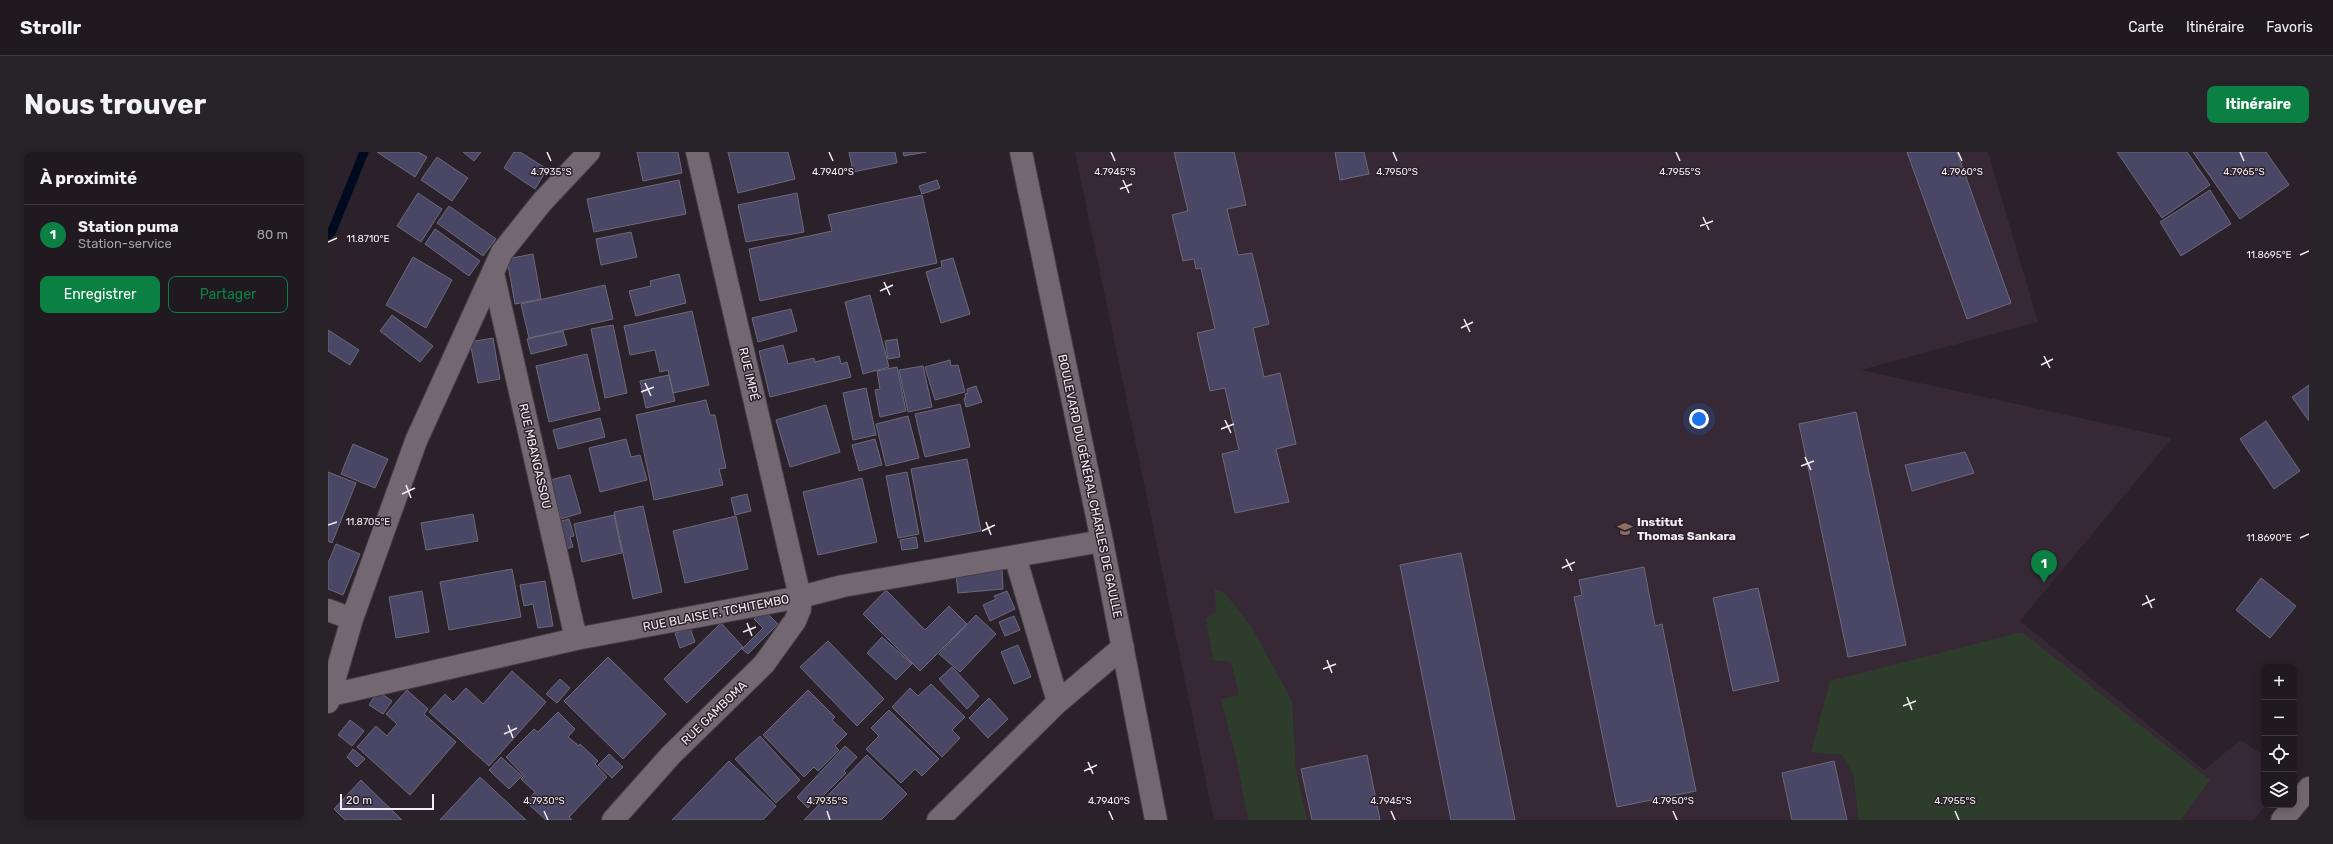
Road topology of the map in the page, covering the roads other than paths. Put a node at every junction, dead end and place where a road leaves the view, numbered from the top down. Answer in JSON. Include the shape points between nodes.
{"nodes":[{"id":1,"x":697,"y":152,"type":"edge"},
{"id":2,"x":1021,"y":152,"type":"edge"},
{"id":3,"x":587,"y":153,"type":"edge"},
{"id":4,"x":493,"y":273,"type":"junction"},
{"id":5,"x":1102,"y":541,"type":"junction"},
{"id":6,"x":1015,"y":556,"type":"junction"},
{"id":7,"x":800,"y":597,"type":"junction"},
{"id":8,"x":328,"y":610,"type":"edge"},
{"id":9,"x":352,"y":619,"type":"junction"},
{"id":10,"x":576,"y":639,"type":"junction"},
{"id":11,"x":1123,"y":647,"type":"junction"},
{"id":12,"x":330,"y":699,"type":"edge"},
{"id":13,"x":1058,"y":702,"type":"junction"},
{"id":14,"x":2309,"y":788,"type":"edge"},
{"id":15,"x":612,"y":820,"type":"edge"},
{"id":16,"x":938,"y":820,"type":"edge"},
{"id":17,"x":1156,"y":820,"type":"edge"},
{"id":18,"x":2282,"y":820,"type":"edge"}],
"edges":[{"from":1,"to":7,"type":"street","name":"RUE IMPÉ"},
{"from":2,"to":5,"type":"street","name":"BOULEVARD DU GÉNÉRAL CHARLES DE GAULLE"},
{"from":3,"to":4,"type":"street","via":[[516,234],[502,252]]},
{"from":4,"to":9,"type":"street","via":[[416,441]]},
{"from":4,"to":10,"type":"street","name":"RUE MBANGASSOU"},
{"from":5,"to":6,"type":"street","name":"RUE BLAISE F. TCHITEMBO"},
{"from":5,"to":11,"type":"street","name":"BOULEVARD DU GÉNÉRAL CHARLES DE GAULLE"},
{"from":6,"to":7,"type":"street","name":"RUE BLAISE F. TCHITEMBO","via":[[843,586]]},
{"from":6,"to":13,"type":"street"},
{"from":7,"to":10,"type":"street","name":"RUE BLAISE F. TCHITEMBO"},
{"from":7,"to":15,"type":"street","name":"RUE GAMBOMA","via":[[800,609],[795,621],[764,664],[671,755]]},
{"from":8,"to":9,"type":"street"},
{"from":9,"to":12,"type":"street"},
{"from":10,"to":12,"type":"street","name":"RUE BLAISE F. TCHITEMBO"},
{"from":11,"to":13,"type":"street"},
{"from":11,"to":17,"type":"street","name":"BOULEVARD DU GÉNÉRAL CHARLES DE GAULLE"},
{"from":13,"to":16,"type":"street"},
{"from":14,"to":18,"type":"street"}]}
